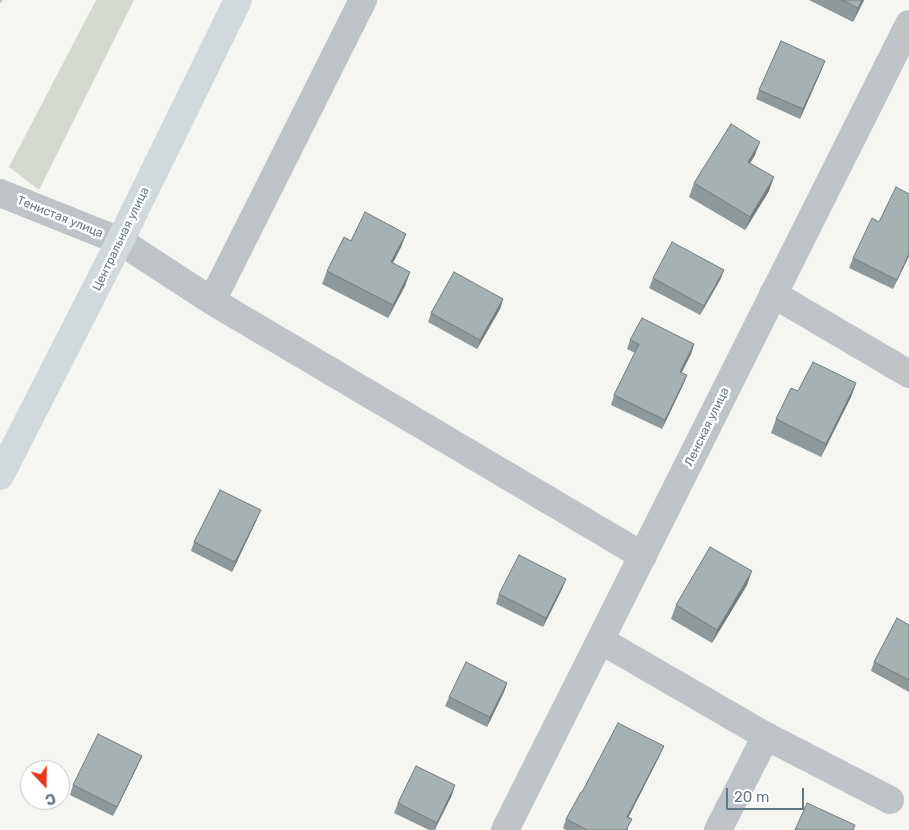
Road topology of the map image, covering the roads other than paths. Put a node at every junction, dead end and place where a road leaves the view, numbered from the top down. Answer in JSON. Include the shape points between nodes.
{"nodes":[{"id":1,"x":238,"y":0,"type":"edge"},
{"id":2,"x":363,"y":0,"type":"edge"},
{"id":3,"x":909,"y":24,"type":"edge"},
{"id":4,"x":0,"y":193,"type":"edge"},
{"id":5,"x":120,"y":241,"type":"junction"},
{"id":6,"x":773,"y":294,"type":"junction"},
{"id":7,"x":212,"y":301,"type":"junction"},
{"id":8,"x":909,"y":374,"type":"edge"},
{"id":9,"x":0,"y":476,"type":"edge"},
{"id":10,"x":643,"y":556,"type":"junction"},
{"id":11,"x":600,"y":640,"type":"junction"},
{"id":12,"x":766,"y":736,"type":"junction"},
{"id":13,"x":890,"y":800,"type":"dead end"},
{"id":14,"x":505,"y":830,"type":"edge"},
{"id":15,"x":718,"y":830,"type":"edge"}],
"edges":[{"from":1,"to":5,"type":"main road","name":"Центральная улица"},
{"from":2,"to":7,"type":"street"},
{"from":3,"to":6,"type":"street","name":"Ленская улица"},
{"from":4,"to":5,"type":"street","name":"Тенистая улица"},
{"from":5,"to":7,"type":"street","name":"Тенистая улица"},
{"from":5,"to":9,"type":"main road","name":"Центральная улица"},
{"from":6,"to":8,"type":"street"},
{"from":6,"to":10,"type":"street","name":"Ленская улица"},
{"from":7,"to":10,"type":"street","name":"Тенистая улица"},
{"from":10,"to":11,"type":"street","name":"Ленская улица"},
{"from":11,"to":12,"type":"street"},
{"from":11,"to":14,"type":"street","name":"Ленская улица"},
{"from":12,"to":13,"type":"street"},
{"from":12,"to":15,"type":"street"}]}
